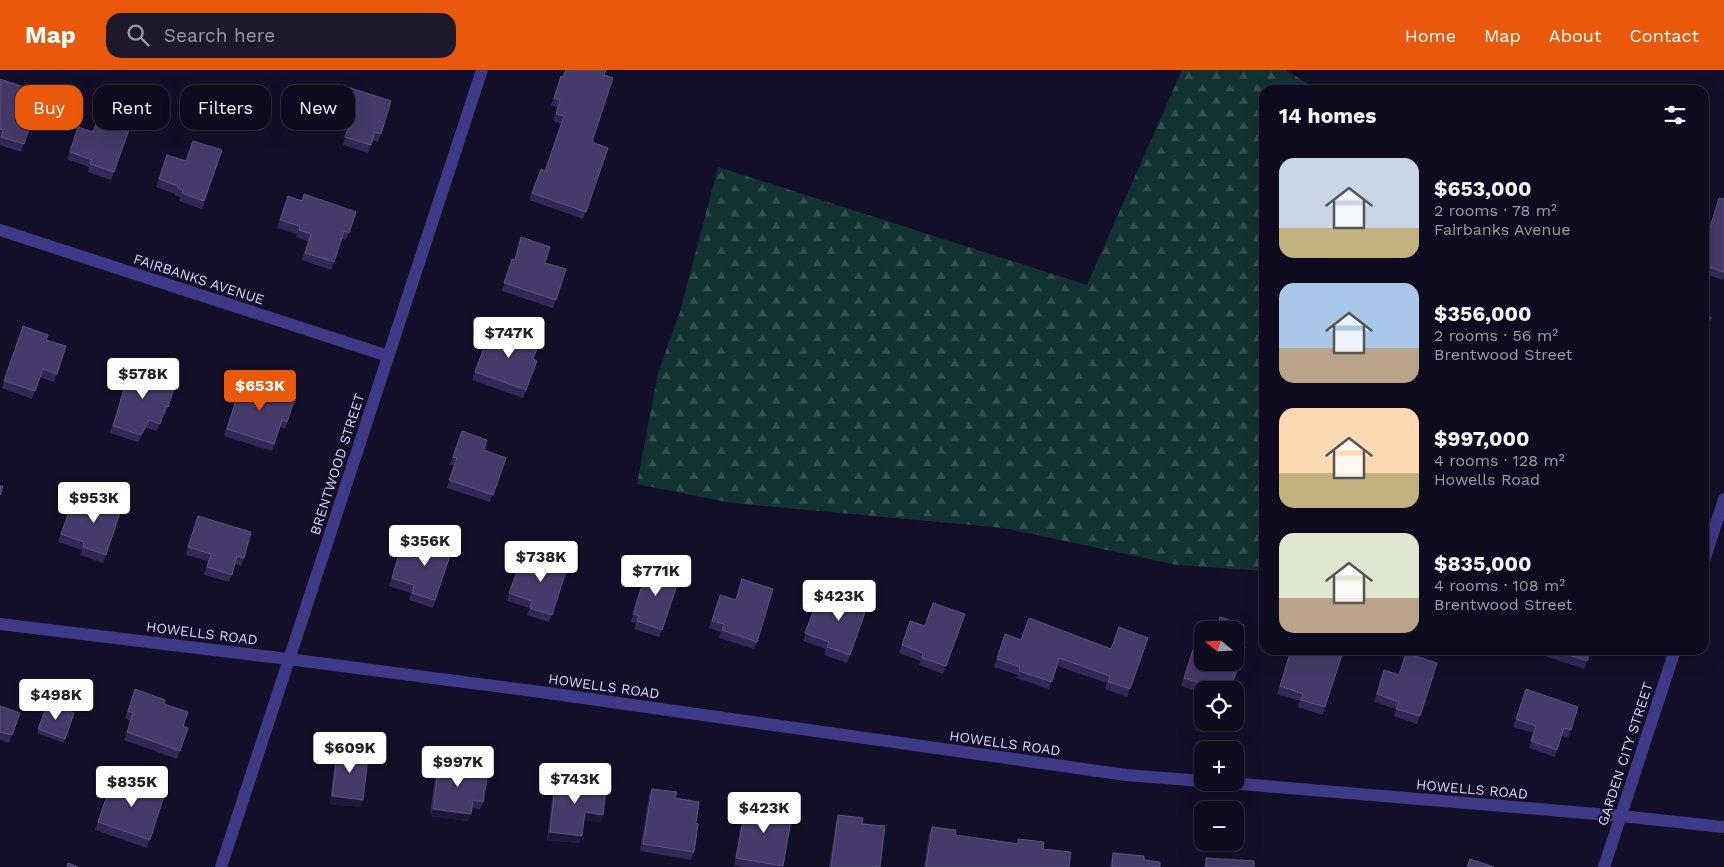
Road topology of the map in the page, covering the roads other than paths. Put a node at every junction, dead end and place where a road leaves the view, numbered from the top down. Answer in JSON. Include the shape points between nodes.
{"nodes":[{"id":1,"x":482,"y":70,"type":"edge"},
{"id":2,"x":0,"y":230,"type":"edge"},
{"id":3,"x":388,"y":356,"type":"junction"},
{"id":4,"x":1724,"y":498,"type":"edge"},
{"id":5,"x":1709,"y":545,"type":"edge"},
{"id":6,"x":0,"y":624,"type":"edge"},
{"id":7,"x":1673,"y":655,"type":"edge"},
{"id":8,"x":288,"y":659,"type":"junction"},
{"id":9,"x":1194,"y":780,"type":"edge"},
{"id":10,"x":1244,"y":784,"type":"edge"},
{"id":11,"x":1621,"y":816,"type":"junction"},
{"id":12,"x":1724,"y":827,"type":"edge"},
{"id":13,"x":221,"y":867,"type":"edge"},
{"id":14,"x":1604,"y":867,"type":"edge"}],
"edges":[{"from":1,"to":3,"type":"street","name":"BRENTWOOD STREET"},
{"from":2,"to":3,"type":"street","name":"FAIRBANKS AVENUE"},
{"from":3,"to":8,"type":"street","name":"BRENTWOOD STREET"},
{"from":4,"to":5,"type":"street"},
{"from":6,"to":8,"type":"street","name":"HOWELLS ROAD"},
{"from":7,"to":11,"type":"street","name":"GARDEN CITY STREET"},
{"from":8,"to":9,"type":"street","name":"HOWELLS ROAD","via":[[1126,775]]},
{"from":8,"to":13,"type":"street","name":"BRENTWOOD STREET"},
{"from":10,"to":11,"type":"street","name":"HOWELLS ROAD"},
{"from":11,"to":12,"type":"street","name":"HOWELLS ROAD"},
{"from":11,"to":14,"type":"street","name":"GARDEN CITY STREET"}]}
